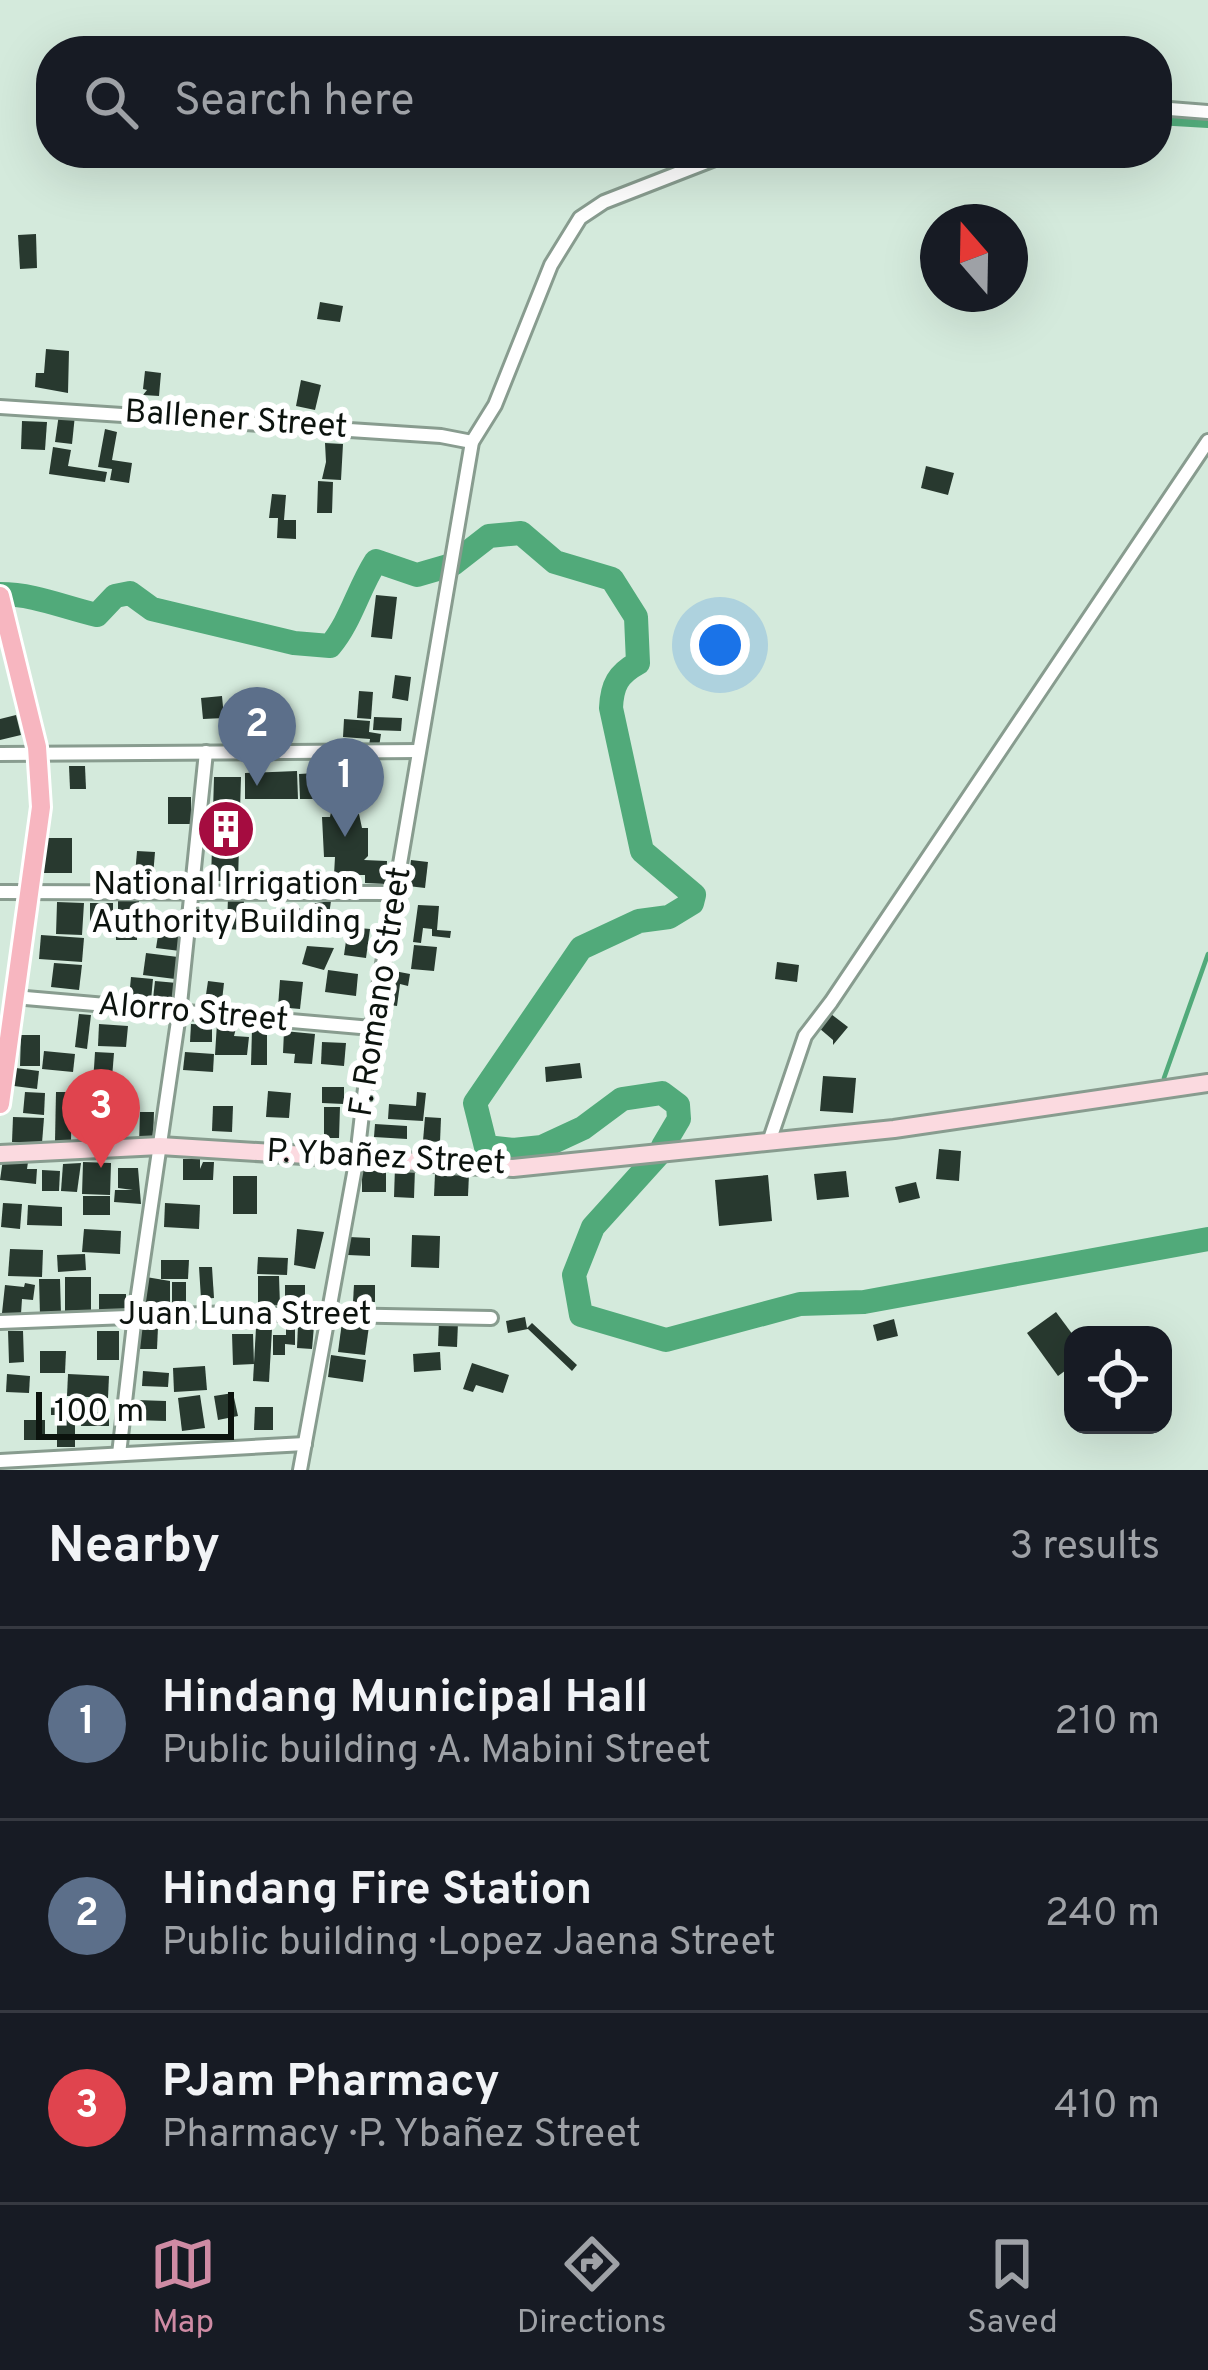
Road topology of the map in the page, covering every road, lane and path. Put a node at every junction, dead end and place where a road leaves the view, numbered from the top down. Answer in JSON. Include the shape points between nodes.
{"nodes":[{"id":1,"x":1172,"y":109,"type":"edge"},
{"id":2,"x":1208,"y":112,"type":"edge"},
{"id":3,"x":691,"y":168,"type":"edge"},
{"id":4,"x":0,"y":406,"type":"edge"},
{"id":5,"x":1208,"y":441,"type":"edge"},
{"id":6,"x":472,"y":442,"type":"junction"},
{"id":7,"x":1,"y":601,"type":"edge"},
{"id":8,"x":418,"y":751,"type":"junction"},
{"id":9,"x":206,"y":752,"type":"junction"},
{"id":10,"x":0,"y":754,"type":"edge"},
{"id":11,"x":39,"y":754,"type":"junction"},
{"id":12,"x":28,"y":891,"type":"junction"},
{"id":13,"x":0,"y":892,"type":"edge"},
{"id":14,"x":191,"y":893,"type":"junction"},
{"id":15,"x":398,"y":893,"type":"junction"},
{"id":16,"x":14,"y":998,"type":"junction"},
{"id":17,"x":179,"y":1014,"type":"junction"},
{"id":18,"x":372,"y":1028,"type":"junction"},
{"id":19,"x":1208,"y":1083,"type":"edge"},
{"id":20,"x":0,"y":1104,"type":"edge"},
{"id":21,"x":770,"y":1139,"type":"junction"},
{"id":22,"x":160,"y":1146,"type":"junction"},
{"id":23,"x":0,"y":1154,"type":"edge"},
{"id":24,"x":356,"y":1157,"type":"junction"},
{"id":25,"x":326,"y":1314,"type":"junction"},
{"id":26,"x":135,"y":1315,"type":"junction"},
{"id":27,"x":491,"y":1318,"type":"dead end"},
{"id":28,"x":0,"y":1322,"type":"edge"},
{"id":29,"x":304,"y":1444,"type":"junction"},
{"id":30,"x":119,"y":1454,"type":"junction"},
{"id":31,"x":0,"y":1461,"type":"edge"},
{"id":32,"x":299,"y":1470,"type":"edge"}],
"edges":[{"from":1,"to":2,"type":"street"},
{"from":3,"to":6,"type":"street","name":"F. Romano Street","via":[[580,218],[550,265],[495,405]]},
{"from":4,"to":6,"type":"street","name":"Ballener Street"},
{"from":5,"to":21,"type":"street","via":[[805,1036]]},
{"from":6,"to":8,"type":"street","name":"F. Romano Street"},
{"from":7,"to":11,"type":"main road"},
{"from":8,"to":9,"type":"street"},
{"from":8,"to":15,"type":"street","name":"F. Romano Street"},
{"from":9,"to":11,"type":"street"},
{"from":9,"to":14,"type":"street"},
{"from":10,"to":11,"type":"street"},
{"from":11,"to":12,"type":"main road"},
{"from":12,"to":13,"type":"street"},
{"from":12,"to":14,"type":"street"},
{"from":12,"to":16,"type":"main road"},
{"from":14,"to":15,"type":"street"},
{"from":14,"to":17,"type":"street"},
{"from":15,"to":18,"type":"street","name":"F. Romano Street"},
{"from":16,"to":17,"type":"street","name":"Alorro Street"},
{"from":16,"to":20,"type":"main road"},
{"from":17,"to":18,"type":"street","name":"Alorro Street"},
{"from":17,"to":22,"type":"street"},
{"from":18,"to":24,"type":"street","name":"F. Romano Street"},
{"from":19,"to":21,"type":"street","name":"P. Ybañez Street"},
{"from":21,"to":24,"type":"street","name":"P. Ybañez Street","via":[[513,1168]]},
{"from":22,"to":23,"type":"street","name":"P. Ybañez Street"},
{"from":22,"to":24,"type":"street","name":"P. Ybañez Street"},
{"from":22,"to":26,"type":"street"},
{"from":24,"to":25,"type":"street","name":"F. Romano Street"},
{"from":25,"to":26,"type":"street","name":"Juan Luna Street"},
{"from":25,"to":27,"type":"street","name":"Juan Luna Street"},
{"from":25,"to":29,"type":"street","name":"F. Romano Street"},
{"from":26,"to":28,"type":"street","name":"Juan Luna Street"},
{"from":26,"to":30,"type":"street"},
{"from":29,"to":30,"type":"street"},
{"from":29,"to":32,"type":"street","name":"F. Romano Street"},
{"from":30,"to":31,"type":"street"}]}
